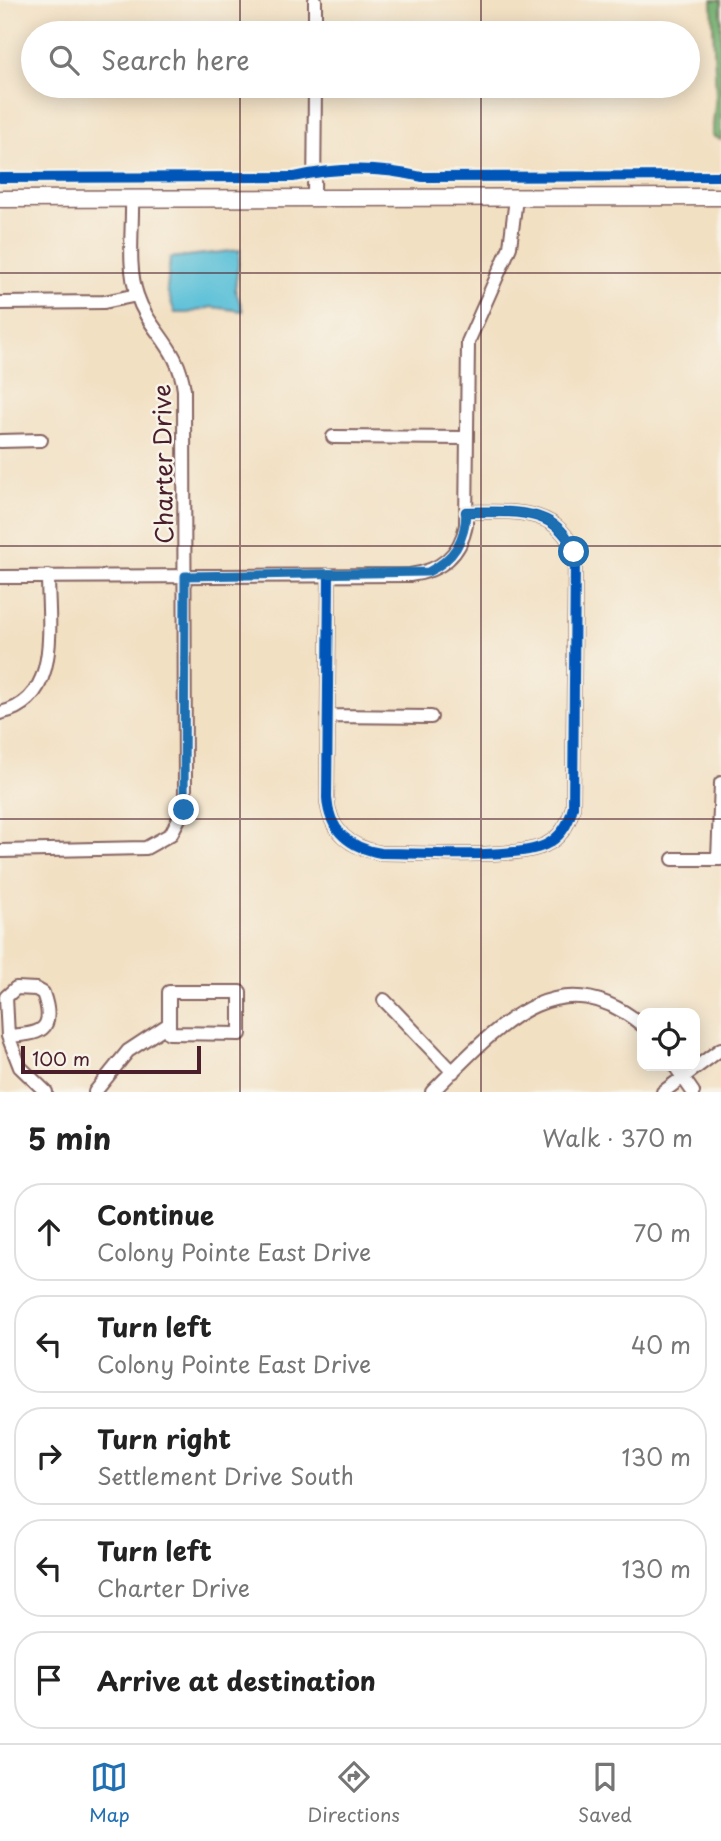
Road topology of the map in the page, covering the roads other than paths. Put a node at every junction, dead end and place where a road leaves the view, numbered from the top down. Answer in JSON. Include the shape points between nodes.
{"nodes":[{"id":1,"x":315,"y":0,"type":"edge"},
{"id":2,"x":315,"y":21,"type":"edge"},
{"id":3,"x":315,"y":98,"type":"edge"},
{"id":4,"x":721,"y":197,"type":"edge"},
{"id":5,"x":132,"y":198,"type":"junction"},
{"id":6,"x":314,"y":198,"type":"junction"},
{"id":7,"x":516,"y":198,"type":"junction"},
{"id":8,"x":0,"y":199,"type":"edge"},
{"id":9,"x":137,"y":295,"type":"junction"},
{"id":10,"x":0,"y":303,"type":"edge"},
{"id":11,"x":333,"y":437,"type":"dead end"},
{"id":12,"x":466,"y":438,"type":"junction"},
{"id":13,"x":0,"y":440,"type":"edge"},
{"id":14,"x":41,"y":440,"type":"dead end"},
{"id":15,"x":466,"y":512,"type":"junction"},
{"id":16,"x":328,"y":575,"type":"junction"},
{"id":17,"x":48,"y":576,"type":"junction"},
{"id":18,"x":185,"y":576,"type":"junction"},
{"id":19,"x":0,"y":577,"type":"edge"},
{"id":20,"x":0,"y":713,"type":"edge"},
{"id":21,"x":327,"y":716,"type":"junction"},
{"id":22,"x":431,"y":717,"type":"dead end"},
{"id":23,"x":721,"y":783,"type":"edge"},
{"id":24,"x":0,"y":851,"type":"edge"},
{"id":25,"x":673,"y":859,"type":"dead end"},
{"id":26,"x":719,"y":859,"type":"edge"},
{"id":27,"x":384,"y":1000,"type":"dead end"},
{"id":28,"x":637,"y":1022,"type":"edge"},
{"id":29,"x":169,"y":1024,"type":"junction"},
{"id":30,"x":8,"y":1036,"type":"junction"},
{"id":31,"x":721,"y":1049,"type":"edge"},
{"id":32,"x":678,"y":1071,"type":"edge"},
{"id":33,"x":453,"y":1072,"type":"junction"},
{"id":34,"x":683,"y":1078,"type":"junction"},
{"id":35,"x":46,"y":1092,"type":"edge"},
{"id":36,"x":94,"y":1092,"type":"edge"},
{"id":37,"x":432,"y":1092,"type":"edge"},
{"id":38,"x":663,"y":1092,"type":"edge"},
{"id":39,"x":693,"y":1092,"type":"edge"}],
"edges":[{"from":1,"to":2,"type":"street"},
{"from":3,"to":6,"type":"street"},
{"from":4,"to":7,"type":"main road"},
{"from":5,"to":6,"type":"main road"},
{"from":5,"to":8,"type":"main road"},
{"from":5,"to":9,"type":"street","name":"Charter Drive"},
{"from":6,"to":7,"type":"main road"},
{"from":7,"to":12,"type":"street","via":[[510,247],[468,342]]},
{"from":9,"to":10,"type":"street","via":[[104,302]]},
{"from":9,"to":18,"type":"street","name":"Charter Drive","via":[[174,353],[183,379]]},
{"from":11,"to":12,"type":"street"},
{"from":12,"to":15,"type":"street"},
{"from":13,"to":14,"type":"street"},
{"from":15,"to":16,"type":"street","via":[[461,541],[452,556],[428,572]]},
{"from":15,"to":21,"type":"street","via":[[535,514],[555,524],[574,552],[573,799],[568,821],[548,844],[523,852],[381,853],[351,844],[332,822],[327,805]]},
{"from":16,"to":18,"type":"street"},
{"from":16,"to":21,"type":"street"},
{"from":17,"to":18,"type":"street"},
{"from":17,"to":19,"type":"street"},
{"from":17,"to":20,"type":"street","via":[[44,676],[28,699]]},
{"from":18,"to":24,"type":"street","name":"Charter Drive","via":[[186,795],[178,824],[161,842],[133,850]]},
{"from":21,"to":22,"type":"street"},
{"from":23,"to":26,"type":"street"},
{"from":25,"to":26,"type":"street"},
{"from":27,"to":33,"type":"street"},
{"from":28,"to":33,"type":"street","via":[[601,1003],[547,1001],[502,1023]]},
{"from":29,"to":29,"type":"street","via":[[169,1033],[240,1034],[240,992],[169,992]]},
{"from":29,"to":36,"type":"street","via":[[128,1051]]},
{"from":30,"to":30,"type":"street","via":[[8,994],[16,988],[40,990],[46,1000],[42,1031]]},
{"from":30,"to":35,"type":"street","via":[[20,1068]]},
{"from":31,"to":34,"type":"street"},
{"from":32,"to":34,"type":"street"},
{"from":33,"to":37,"type":"street"},
{"from":34,"to":38,"type":"street"},
{"from":34,"to":39,"type":"street"}]}
